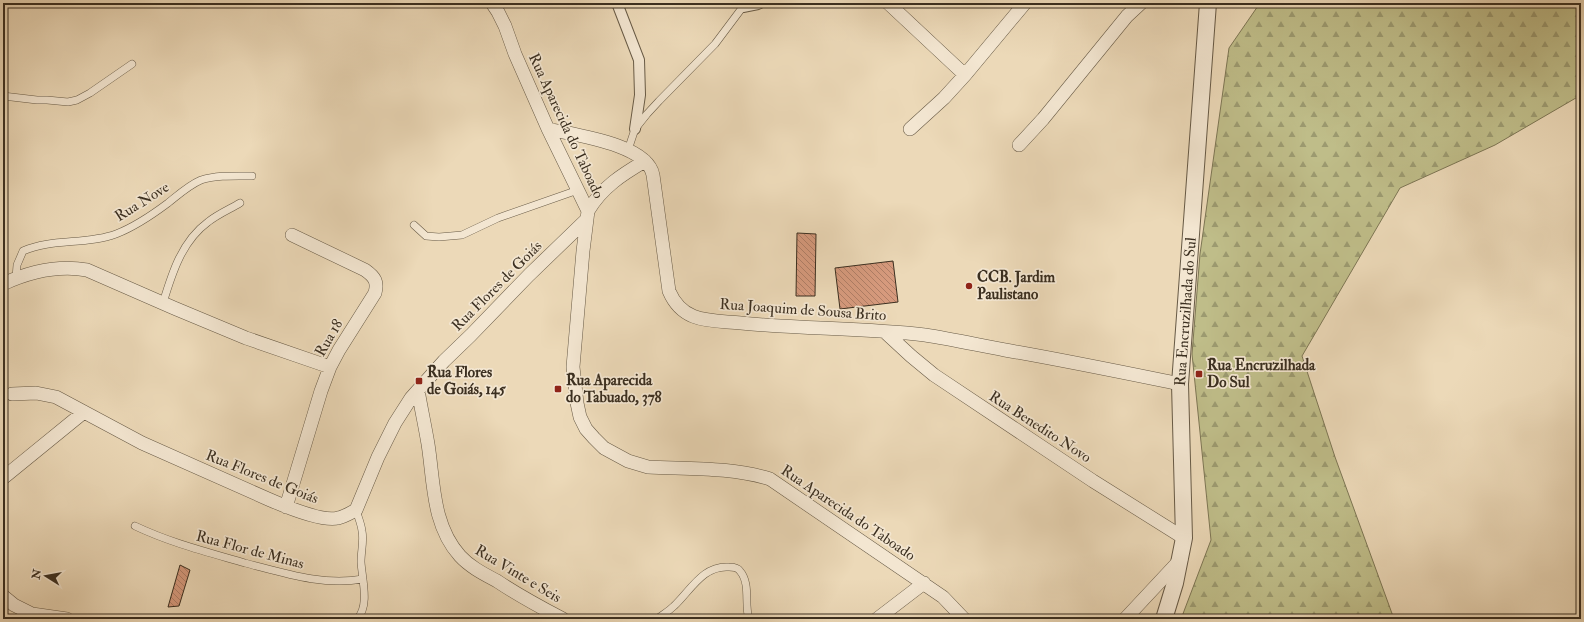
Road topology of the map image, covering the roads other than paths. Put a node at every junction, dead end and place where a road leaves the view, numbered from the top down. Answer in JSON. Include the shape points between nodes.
{"nodes":[{"id":1,"x":492,"y":3,"type":"edge"},
{"id":2,"x":617,"y":3,"type":"edge"},
{"id":3,"x":760,"y":3,"type":"edge"},
{"id":4,"x":888,"y":3,"type":"edge"},
{"id":5,"x":1025,"y":3,"type":"edge"},
{"id":6,"x":1141,"y":3,"type":"edge"},
{"id":7,"x":1208,"y":3,"type":"edge"},
{"id":8,"x":744,"y":5,"type":"edge"},
{"id":9,"x":132,"y":64,"type":"dead end"},
{"id":10,"x":965,"y":75,"type":"junction"},
{"id":11,"x":3,"y":96,"type":"edge"},
{"id":12,"x":548,"y":129,"type":"junction"},
{"id":13,"x":910,"y":129,"type":"dead end"},
{"id":14,"x":636,"y":130,"type":"junction"},
{"id":15,"x":1019,"y":145,"type":"dead end"},
{"id":16,"x":628,"y":150,"type":"junction"},
{"id":17,"x":645,"y":161,"type":"junction"},
{"id":18,"x":252,"y":176,"type":"dead end"},
{"id":19,"x":578,"y":190,"type":"junction"},
{"id":20,"x":240,"y":203,"type":"dead end"},
{"id":21,"x":587,"y":215,"type":"junction"},
{"id":22,"x":414,"y":225,"type":"dead end"},
{"id":23,"x":292,"y":235,"type":"dead end"},
{"id":24,"x":7,"y":282,"type":"edge"},
{"id":25,"x":163,"y":304,"type":"junction"},
{"id":26,"x":885,"y":332,"type":"junction"},
{"id":27,"x":330,"y":367,"type":"junction"},
{"id":28,"x":1180,"y":384,"type":"junction"},
{"id":29,"x":418,"y":390,"type":"junction"},
{"id":30,"x":12,"y":394,"type":"dead end"},
{"id":31,"x":84,"y":412,"type":"junction"},
{"id":32,"x":3,"y":478,"type":"edge"},
{"id":33,"x":286,"y":507,"type":"junction"},
{"id":34,"x":356,"y":510,"type":"junction"},
{"id":35,"x":135,"y":526,"type":"dead end"},
{"id":36,"x":1184,"y":538,"type":"junction"},
{"id":37,"x":1181,"y":559,"type":"junction"},
{"id":38,"x":363,"y":580,"type":"junction"},
{"id":39,"x":924,"y":584,"type":"junction"},
{"id":40,"x":3,"y":596,"type":"edge"},
{"id":41,"x":67,"y":619,"type":"edge"},
{"id":42,"x":357,"y":619,"type":"edge"},
{"id":43,"x":563,"y":619,"type":"edge"},
{"id":44,"x":657,"y":619,"type":"edge"},
{"id":45,"x":749,"y":619,"type":"edge"},
{"id":46,"x":877,"y":619,"type":"edge"},
{"id":47,"x":964,"y":619,"type":"edge"},
{"id":48,"x":1125,"y":619,"type":"edge"},
{"id":49,"x":1164,"y":619,"type":"edge"}],
"edges":[{"from":1,"to":12,"type":"street","name":"Rua Aparecida do Taboado","via":[[505,26]]},
{"from":2,"to":14,"type":"street","via":[[639,60],[640,95]]},
{"from":3,"to":8,"type":"street"},
{"from":4,"to":10,"type":"street"},
{"from":5,"to":10,"type":"street"},
{"from":6,"to":15,"type":"street","via":[[1127,16]]},
{"from":7,"to":28,"type":"street","name":"Rua Encruzilhada do Sul"},
{"from":8,"to":14,"type":"lane","via":[[715,44],[659,101]]},
{"from":9,"to":11,"type":"lane","via":[[78,100],[68,102]]},
{"from":10,"to":13,"type":"street"},
{"from":12,"to":16,"type":"street"},
{"from":12,"to":19,"type":"street","name":"Rua Aparecida do Taboado"},
{"from":14,"to":16,"type":"lane"},
{"from":16,"to":17,"type":"street"},
{"from":17,"to":21,"type":"street","name":"Rua Flores de Goiás","via":[[608,186],[594,201]]},
{"from":17,"to":26,"type":"street","name":"Rua Joaquim de Sousa Brito","via":[[653,175],[669,291],[672,299],[685,313],[704,320]]},
{"from":18,"to":24,"type":"lane","name":"Rua Nove","via":[[218,176],[200,181],[150,216],[116,234],[98,239],[34,246],[23,251]]},
{"from":19,"to":21,"type":"street","name":"Rua Aparecida do Taboado"},
{"from":19,"to":22,"type":"lane","via":[[498,218],[462,235],[426,236]]},
{"from":20,"to":25,"type":"lane","via":[[209,221],[187,242]]},
{"from":21,"to":29,"type":"street","name":"Rua Flores de Goiás"},
{"from":21,"to":39,"type":"street","name":"Rua Aparecida do Taboado","via":[[573,366],[580,417],[594,438],[617,456],[648,467],[734,472],[770,479]]},
{"from":23,"to":27,"type":"street","name":"Rua 18","via":[[366,270],[376,281],[375,293]]},
{"from":24,"to":25,"type":"street","via":[[46,270],[87,270]]},
{"from":25,"to":27,"type":"street","via":[[246,338]]},
{"from":26,"to":28,"type":"street","name":"Rua Joaquim de Sousa Brito","via":[[926,336],[1038,355]]},
{"from":26,"to":36,"type":"street","name":"Rua Benedito Novo","via":[[940,380]]},
{"from":27,"to":33,"type":"street","name":"Rua 18"},
{"from":28,"to":36,"type":"street","name":"Rua Encruzilhada do Sul"},
{"from":29,"to":34,"type":"street","name":"Rua Flores de Goiás","via":[[395,423]]},
{"from":29,"to":43,"type":"street","name":"Rua Vinte e Seis","via":[[436,506],[450,542],[458,554],[472,566]]},
{"from":30,"to":31,"type":"street","name":"Rua Flores de Goiás","via":[[36,393],[56,397]]},
{"from":31,"to":32,"type":"street"},
{"from":31,"to":33,"type":"street","name":"Rua Flores de Goiás","via":[[142,443]]},
{"from":33,"to":34,"type":"street","name":"Rua Flores de Goiás","via":[[324,518],[338,518]]},
{"from":34,"to":38,"type":"lane","via":[[364,541],[361,561]]},
{"from":35,"to":38,"type":"lane","name":"Rua Flor de Minas","via":[[183,546],[285,574],[337,582]]},
{"from":36,"to":37,"type":"street","name":"Rua Encruzilhada do Sul"},
{"from":37,"to":48,"type":"street"},
{"from":37,"to":49,"type":"street","name":"Rua Encruzilhada do Sul"},
{"from":38,"to":42,"type":"lane","via":[[362,614]]},
{"from":39,"to":46,"type":"street"},
{"from":39,"to":47,"type":"street","name":"Rua Aparecida do Taboado","via":[[943,597]]},
{"from":40,"to":41,"type":"street","via":[[32,614]]},
{"from":44,"to":45,"type":"lane","via":[[674,607],[708,572],[721,566],[740,571],[746,587]]}]}
